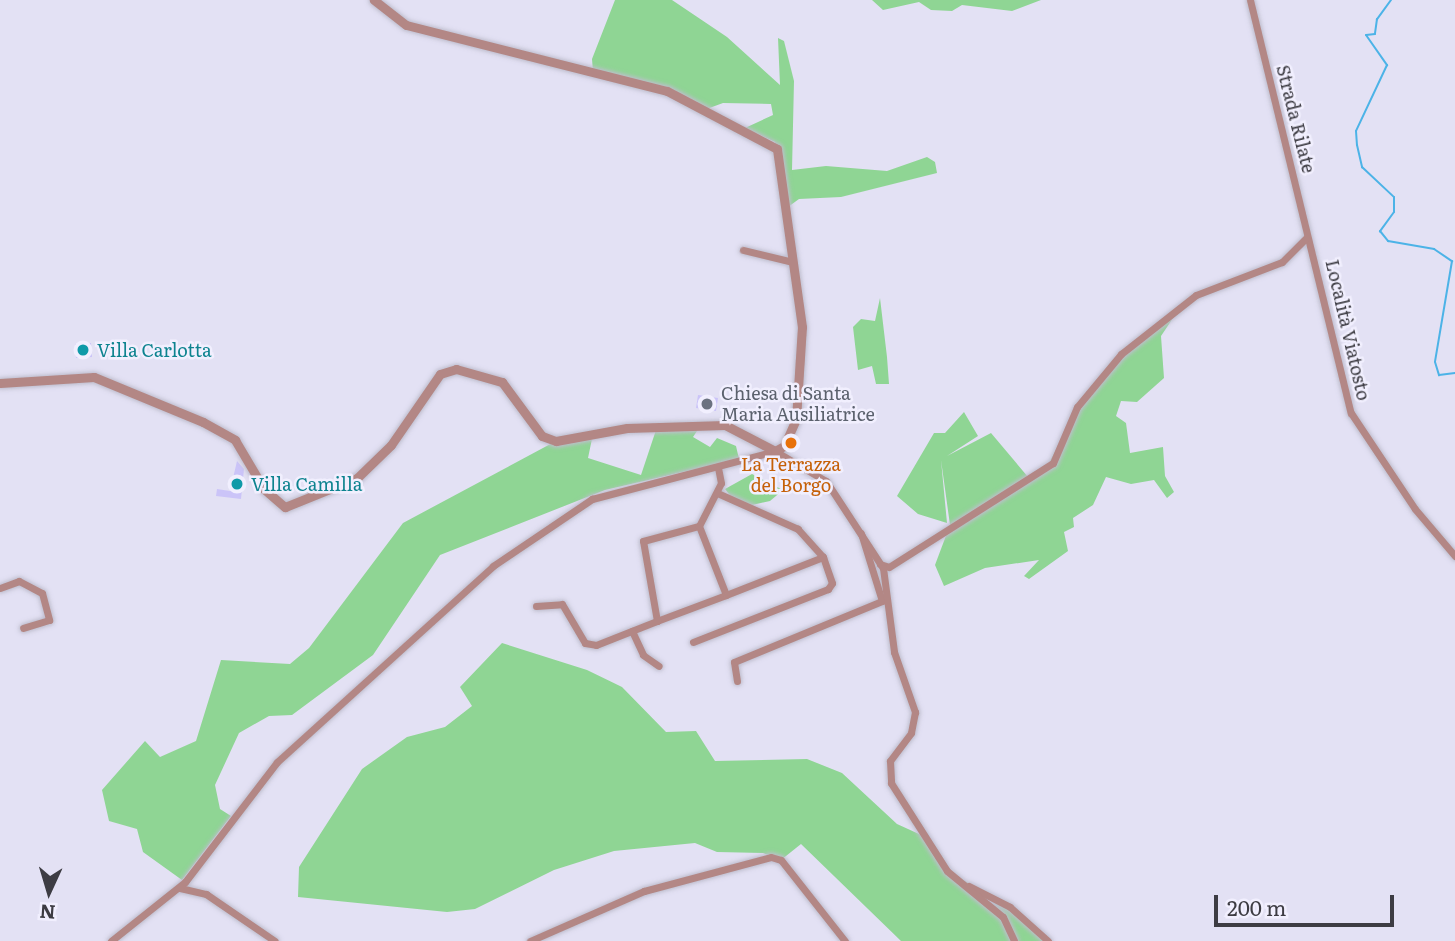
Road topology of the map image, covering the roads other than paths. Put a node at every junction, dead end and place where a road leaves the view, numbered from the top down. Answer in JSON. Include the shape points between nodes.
{"nodes":[{"id":1,"x":374,"y":0,"type":"edge"},
{"id":2,"x":1250,"y":0,"type":"edge"},
{"id":3,"x":1308,"y":242,"type":"junction"},
{"id":4,"x":743,"y":250,"type":"dead end"},
{"id":5,"x":793,"y":262,"type":"junction"},
{"id":6,"x":0,"y":383,"type":"edge"},
{"id":7,"x":775,"y":451,"type":"junction"},
{"id":8,"x":718,"y":467,"type":"junction"},
{"id":9,"x":716,"y":493,"type":"junction"},
{"id":10,"x":699,"y":526,"type":"junction"},
{"id":11,"x":861,"y":529,"type":"junction"},
{"id":12,"x":1455,"y":556,"type":"edge"},
{"id":13,"x":823,"y":557,"type":"junction"},
{"id":14,"x":880,"y":564,"type":"junction"},
{"id":15,"x":0,"y":588,"type":"edge"},
{"id":16,"x":726,"y":595,"type":"junction"},
{"id":17,"x":536,"y":606,"type":"dead end"},
{"id":18,"x":657,"y":621,"type":"junction"},
{"id":19,"x":23,"y":628,"type":"dead end"},
{"id":20,"x":632,"y":631,"type":"junction"},
{"id":21,"x":693,"y":642,"type":"dead end"},
{"id":22,"x":659,"y":666,"type":"dead end"},
{"id":23,"x":737,"y":681,"type":"dead end"},
{"id":24,"x":965,"y":885,"type":"junction"},
{"id":25,"x":180,"y":888,"type":"junction"},
{"id":26,"x":111,"y":941,"type":"edge"},
{"id":27,"x":275,"y":941,"type":"edge"},
{"id":28,"x":530,"y":941,"type":"edge"},
{"id":29,"x":845,"y":941,"type":"edge"},
{"id":30,"x":1014,"y":941,"type":"edge"},
{"id":31,"x":1048,"y":941,"type":"edge"}],
"edges":[{"from":1,"to":5,"type":"street","via":[[406,25],[667,91],[777,149]]},
{"from":2,"to":3,"type":"street","name":"Strada Rilate"},
{"from":3,"to":12,"type":"street","name":"Località Viatosto","via":[[1357,425]]},
{"from":3,"to":14,"type":"street","via":[[1282,262],[1196,295],[1121,354],[1076,407],[1061,452],[1047,467],[889,567]]},
{"from":4,"to":5,"type":"street"},
{"from":5,"to":7,"type":"street","via":[[802,327],[799,398],[790,438]]},
{"from":6,"to":7,"type":"street","via":[[94,377],[203,422],[235,440],[264,489],[285,507],[357,478],[391,445],[440,374],[456,369],[502,383],[541,436],[556,441],[627,428],[725,425]]},
{"from":7,"to":8,"type":"street"},
{"from":7,"to":11,"type":"street","via":[[826,481]]},
{"from":8,"to":9,"type":"street"},
{"from":8,"to":25,"type":"street","via":[[592,499],[493,566],[277,762]]},
{"from":9,"to":10,"type":"street"},
{"from":9,"to":13,"type":"street","via":[[798,529]]},
{"from":10,"to":16,"type":"street"},
{"from":10,"to":18,"type":"street","via":[[643,541]]},
{"from":11,"to":14,"type":"street"},
{"from":11,"to":23,"type":"street","via":[[883,601],[734,662]]},
{"from":13,"to":16,"type":"street"},
{"from":13,"to":21,"type":"street","via":[[832,583],[828,589]]},
{"from":14,"to":24,"type":"street","via":[[894,652],[915,712],[911,733],[890,761],[889,778],[947,871]]},
{"from":15,"to":19,"type":"street","via":[[19,581],[42,593],[49,620]]},
{"from":16,"to":18,"type":"street"},
{"from":17,"to":20,"type":"street","via":[[562,604],[585,643],[596,645]]},
{"from":18,"to":20,"type":"street"},
{"from":20,"to":22,"type":"street","via":[[643,655]]},
{"from":24,"to":30,"type":"street","via":[[1003,917]]},
{"from":24,"to":31,"type":"street","via":[[1010,907]]},
{"from":25,"to":26,"type":"street"},
{"from":25,"to":27,"type":"street","via":[[206,894]]},
{"from":28,"to":29,"type":"street","via":[[644,891],[771,857],[781,860]]}]}
